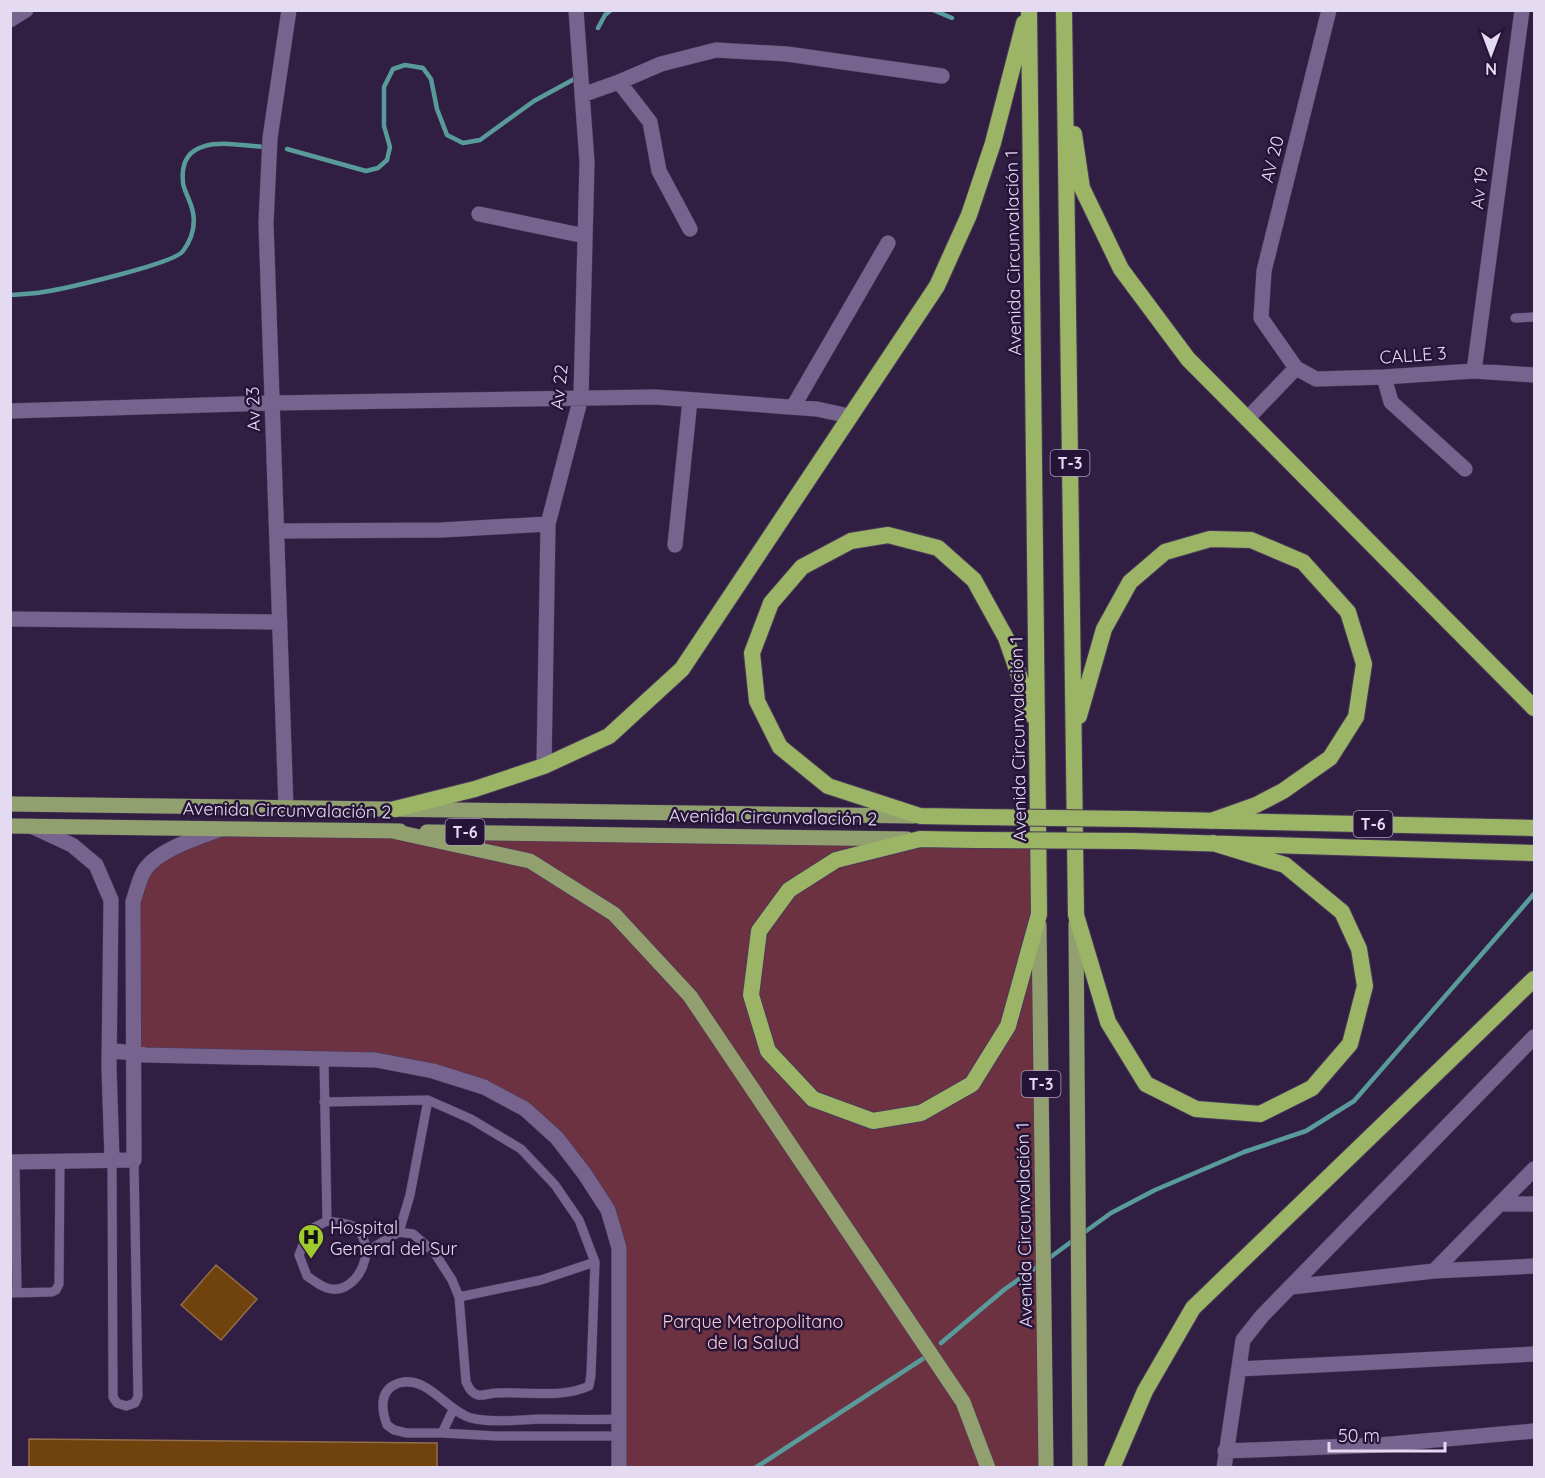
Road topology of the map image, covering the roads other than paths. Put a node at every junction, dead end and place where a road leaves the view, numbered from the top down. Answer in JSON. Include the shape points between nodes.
{"nodes":[{"id":1,"x":26,"y":10,"type":"edge"},
{"id":2,"x":289,"y":10,"type":"edge"},
{"id":3,"x":576,"y":10,"type":"edge"},
{"id":4,"x":1028,"y":10,"type":"edge"},
{"id":5,"x":1064,"y":10,"type":"edge"},
{"id":6,"x":1329,"y":10,"type":"edge"},
{"id":7,"x":1522,"y":10,"type":"edge"},
{"id":8,"x":10,"y":20,"type":"edge"},
{"id":9,"x":1064,"y":70,"type":"junction"},
{"id":10,"x":942,"y":76,"type":"dead end"},
{"id":11,"x":619,"y":82,"type":"junction"},
{"id":12,"x":582,"y":95,"type":"junction"},
{"id":13,"x":479,"y":214,"type":"dead end"},
{"id":14,"x":690,"y":229,"type":"dead end"},
{"id":15,"x":585,"y":236,"type":"junction"},
{"id":16,"x":888,"y":243,"type":"dead end"},
{"id":17,"x":1534,"y":317,"type":"edge"},
{"id":18,"x":1515,"y":318,"type":"dead end"},
{"id":19,"x":1296,"y":368,"type":"junction"},
{"id":20,"x":1474,"y":371,"type":"junction"},
{"id":21,"x":1534,"y":375,"type":"edge"},
{"id":22,"x":1384,"y":377,"type":"junction"},
{"id":23,"x":581,"y":398,"type":"junction"},
{"id":24,"x":690,"y":400,"type":"junction"},
{"id":25,"x":273,"y":402,"type":"junction"},
{"id":26,"x":793,"y":407,"type":"junction"},
{"id":27,"x":10,"y":411,"type":"edge"},
{"id":28,"x":849,"y":416,"type":"junction"},
{"id":29,"x":1247,"y":419,"type":"junction"},
{"id":30,"x":1465,"y":469,"type":"dead end"},
{"id":31,"x":548,"y":524,"type":"junction"},
{"id":32,"x":278,"y":531,"type":"junction"},
{"id":33,"x":675,"y":545,"type":"dead end"},
{"id":34,"x":10,"y":619,"type":"edge"},
{"id":35,"x":280,"y":622,"type":"junction"},
{"id":36,"x":1534,"y":708,"type":"edge"},
{"id":37,"x":1038,"y":731,"type":"junction"},
{"id":38,"x":1073,"y":734,"type":"junction"},
{"id":39,"x":544,"y":766,"type":"junction"},
{"id":40,"x":10,"y":804,"type":"edge"},
{"id":41,"x":286,"y":808,"type":"junction"},
{"id":42,"x":396,"y":809,"type":"junction"},
{"id":43,"x":920,"y":816,"type":"junction"},
{"id":44,"x":1211,"y":821,"type":"junction"},
{"id":45,"x":10,"y":826,"type":"edge"},
{"id":46,"x":31,"y":826,"type":"junction"},
{"id":47,"x":1534,"y":828,"type":"edge"},
{"id":48,"x":221,"y":829,"type":"junction"},
{"id":49,"x":392,"y":831,"type":"junction"},
{"id":50,"x":920,"y":839,"type":"junction"},
{"id":51,"x":1213,"y":843,"type":"junction"},
{"id":52,"x":1534,"y":853,"type":"edge"},
{"id":53,"x":1039,"y":914,"type":"junction"},
{"id":54,"x":1076,"y":915,"type":"junction"},
{"id":55,"x":1534,"y":979,"type":"edge"},
{"id":56,"x":1534,"y":1037,"type":"edge"},
{"id":57,"x":109,"y":1050,"type":"junction"},
{"id":58,"x":133,"y":1053,"type":"junction"},
{"id":59,"x":324,"y":1060,"type":"junction"},
{"id":60,"x":428,"y":1101,"type":"junction"},
{"id":61,"x":324,"y":1102,"type":"junction"},
{"id":62,"x":112,"y":1159,"type":"junction"},
{"id":63,"x":134,"y":1160,"type":"junction"},
{"id":64,"x":60,"y":1161,"type":"junction"},
{"id":65,"x":13,"y":1162,"type":"edge"},
{"id":66,"x":1534,"y":1169,"type":"edge"},
{"id":67,"x":1500,"y":1204,"type":"junction"},
{"id":68,"x":1534,"y":1204,"type":"edge"},
{"id":69,"x":327,"y":1221,"type":"junction"},
{"id":70,"x":351,"y":1226,"type":"junction"},
{"id":71,"x":399,"y":1232,"type":"junction"},
{"id":72,"x":367,"y":1251,"type":"junction"},
{"id":73,"x":595,"y":1262,"type":"junction"},
{"id":74,"x":1534,"y":1266,"type":"edge"},
{"id":75,"x":1434,"y":1271,"type":"junction"},
{"id":76,"x":1291,"y":1287,"type":"junction"},
{"id":77,"x":14,"y":1293,"type":"edge"},
{"id":78,"x":459,"y":1297,"type":"junction"},
{"id":79,"x":1534,"y":1354,"type":"edge"},
{"id":80,"x":1239,"y":1369,"type":"junction"},
{"id":81,"x":453,"y":1410,"type":"junction"},
{"id":82,"x":619,"y":1419,"type":"junction"},
{"id":83,"x":1534,"y":1431,"type":"edge"},
{"id":84,"x":442,"y":1433,"type":"junction"},
{"id":85,"x":619,"y":1436,"type":"junction"},
{"id":86,"x":1226,"y":1451,"type":"junction"},
{"id":87,"x":619,"y":1467,"type":"edge"},
{"id":88,"x":988,"y":1467,"type":"edge"},
{"id":89,"x":1046,"y":1467,"type":"edge"},
{"id":90,"x":1080,"y":1467,"type":"edge"},
{"id":91,"x":1112,"y":1467,"type":"edge"},
{"id":92,"x":1224,"y":1467,"type":"edge"}],
"edges":[{"from":1,"to":8,"type":"street"},
{"from":2,"to":25,"type":"street","name":"Av 23","via":[[270,138],[266,223]]},
{"from":3,"to":12,"type":"street","name":"Av 22"},
{"from":4,"to":28,"type":"highway","via":[[969,215],[937,286]]},
{"from":4,"to":37,"type":"highway","name":"Avenida Circunvalación 1","number":"T-3"},
{"from":5,"to":9,"type":"highway","number":"T-3"},
{"from":6,"to":19,"type":"street","name":"AV 20","via":[[1264,272],[1261,318]]},
{"from":7,"to":20,"type":"street","name":"Av 19"},
{"from":9,"to":29,"type":"highway","via":[[1082,188],[1121,269],[1188,359]]},
{"from":9,"to":38,"type":"highway","number":"T-3"},
{"from":10,"to":11,"type":"street","via":[[787,54],[716,50],[661,64]]},
{"from":11,"to":12,"type":"street"},
{"from":11,"to":14,"type":"street","via":[[650,122],[659,171]]},
{"from":12,"to":15,"type":"street","name":"Av 22","via":[[587,162]]},
{"from":13,"to":15,"type":"street"},
{"from":15,"to":23,"type":"street","name":"Av 22"},
{"from":16,"to":26,"type":"street"},
{"from":17,"to":18,"type":"lane"},
{"from":19,"to":22,"type":"street","name":"CALLE 3","via":[[1316,379]]},
{"from":19,"to":29,"type":"street"},
{"from":20,"to":21,"type":"street","name":"CALLE 3"},
{"from":20,"to":22,"type":"street","name":"CALLE 3"},
{"from":22,"to":30,"type":"street","via":[[1391,402]]},
{"from":23,"to":24,"type":"street"},
{"from":23,"to":25,"type":"street"},
{"from":23,"to":31,"type":"street","name":"Av 22"},
{"from":24,"to":26,"type":"street"},
{"from":24,"to":33,"type":"street"},
{"from":25,"to":27,"type":"street"},
{"from":25,"to":32,"type":"street","name":"Av 23"},
{"from":26,"to":28,"type":"street"},
{"from":28,"to":39,"type":"highway","via":[[682,669],[609,736]]},
{"from":29,"to":36,"type":"highway"},
{"from":31,"to":32,"type":"street","via":[[441,530]]},
{"from":31,"to":39,"type":"street","name":"Av 22"},
{"from":32,"to":35,"type":"street","name":"Av 23"},
{"from":34,"to":35,"type":"street"},
{"from":35,"to":41,"type":"street","name":"Av 23"},
{"from":37,"to":43,"type":"highway","via":[[1001,628],[974,580],[938,548],[888,535],[851,541],[802,567],[771,603],[752,653],[757,701],[780,747],[828,786]]},
{"from":37,"to":53,"type":"highway","name":"Avenida Circunvalación 1","number":"T-3"},
{"from":38,"to":44,"type":"highway","via":[[1104,629],[1130,582],[1165,552],[1210,539],[1251,540],[1303,562],[1348,612],[1364,663],[1356,717],[1330,758],[1283,791]]},
{"from":38,"to":54,"type":"highway","number":"T-3"},
{"from":39,"to":42,"type":"highway"},
{"from":40,"to":41,"type":"main road","name":"Avenida Circunvalación 2","number":"T-6"},
{"from":41,"to":42,"type":"main road","name":"Avenida Circunvalación 2","number":"T-6"},
{"from":42,"to":43,"type":"main road","name":"Avenida Circunvalación 2","number":"T-6"},
{"from":43,"to":44,"type":"highway","name":"Avenida Circunvalación 2","number":"T-6","bridge":true},
{"from":44,"to":47,"type":"highway","name":"Avenida Circunvalación 2","number":"T-6"},
{"from":45,"to":46,"type":"main road","name":"Avenida Circunvalación 2","number":"T-6"},
{"from":46,"to":48,"type":"main road","name":"Avenida Circunvalación 2","number":"T-6"},
{"from":46,"to":57,"type":"street","via":[[72,845],[96,865],[111,900]]},
{"from":48,"to":49,"type":"main road","name":"Avenida Circunvalación 2","number":"T-6"},
{"from":48,"to":58,"type":"street","via":[[185,842],[145,870],[133,902]]},
{"from":49,"to":50,"type":"main road","name":"Avenida Circunvalación 2","number":"T-6"},
{"from":49,"to":88,"type":"main road","via":[[530,861],[614,914],[690,996],[963,1402]]},
{"from":50,"to":51,"type":"highway","name":"Avenida Circunvalación 2","number":"T-6","bridge":true},
{"from":50,"to":53,"type":"highway","via":[[836,860],[789,890],[759,931],[752,995],[758,1021],[768,1051],[813,1099],[873,1121],[921,1113],[972,1084],[1008,1026]]},
{"from":51,"to":52,"type":"highway","name":"Avenida Circunvalación 2","number":"T-6"},
{"from":51,"to":54,"type":"highway","via":[[1285,865],[1342,912],[1359,949],[1365,987],[1350,1044],[1312,1088],[1260,1114],[1196,1109],[1146,1084],[1108,1022]]},
{"from":53,"to":89,"type":"main road","name":"Avenida Circunvalación 1","number":"T-3"},
{"from":54,"to":90,"type":"main road","number":"T-3"},
{"from":55,"to":91,"type":"highway","via":[[1193,1308],[1145,1391]]},
{"from":56,"to":76,"type":"street"},
{"from":57,"to":58,"type":"street"},
{"from":57,"to":62,"type":"street"},
{"from":58,"to":59,"type":"street"},
{"from":58,"to":63,"type":"street"},
{"from":59,"to":61,"type":"lane"},
{"from":59,"to":82,"type":"street","via":[[376,1060],[433,1071],[484,1087],[525,1109],[557,1138],[608,1210],[619,1248]]},
{"from":60,"to":61,"type":"lane"},
{"from":60,"to":71,"type":"lane"},
{"from":60,"to":73,"type":"lane","via":[[471,1119],[521,1149],[555,1185],[579,1220]]},
{"from":61,"to":69,"type":"lane"},
{"from":62,"to":63,"type":"street"},
{"from":62,"to":63,"type":"lane","via":[[113,1397],[126,1406],[135,1403],[138,1396]]},
{"from":62,"to":64,"type":"street"},
{"from":64,"to":65,"type":"street"},
{"from":64,"to":77,"type":"lane","via":[[59,1284],[52,1292]]},
{"from":65,"to":77,"type":"lane"},
{"from":66,"to":67,"type":"street"},
{"from":67,"to":68,"type":"street"},
{"from":67,"to":75,"type":"street"},
{"from":69,"to":70,"type":"lane"},
{"from":69,"to":72,"type":"lane","via":[[309,1230],[299,1255],[307,1276],[328,1289],[346,1286],[364,1268]]},
{"from":70,"to":71,"type":"lane"},
{"from":70,"to":72,"type":"lane","via":[[362,1237]]},
{"from":71,"to":72,"type":"lane"},
{"from":71,"to":78,"type":"lane","via":[[413,1234],[434,1252]]},
{"from":73,"to":78,"type":"lane","via":[[541,1280]]},
{"from":73,"to":78,"type":"lane","via":[[591,1376],[589,1386],[580,1390],[479,1396],[470,1391]]},
{"from":74,"to":75,"type":"street"},
{"from":75,"to":76,"type":"street"},
{"from":76,"to":80,"type":"street","via":[[1243,1340]]},
{"from":79,"to":80,"type":"street"},
{"from":80,"to":86,"type":"street"},
{"from":81,"to":82,"type":"lane","via":[[472,1418],[496,1420]]},
{"from":81,"to":84,"type":"lane"},
{"from":81,"to":84,"type":"lane","via":[[428,1387],[417,1384],[399,1383],[388,1389],[383,1399],[387,1425],[394,1430]]},
{"from":82,"to":85,"type":"street"},
{"from":83,"to":86,"type":"street","via":[[1380,1445]]},
{"from":84,"to":85,"type":"lane"},
{"from":85,"to":87,"type":"street"},
{"from":86,"to":92,"type":"street"}]}
